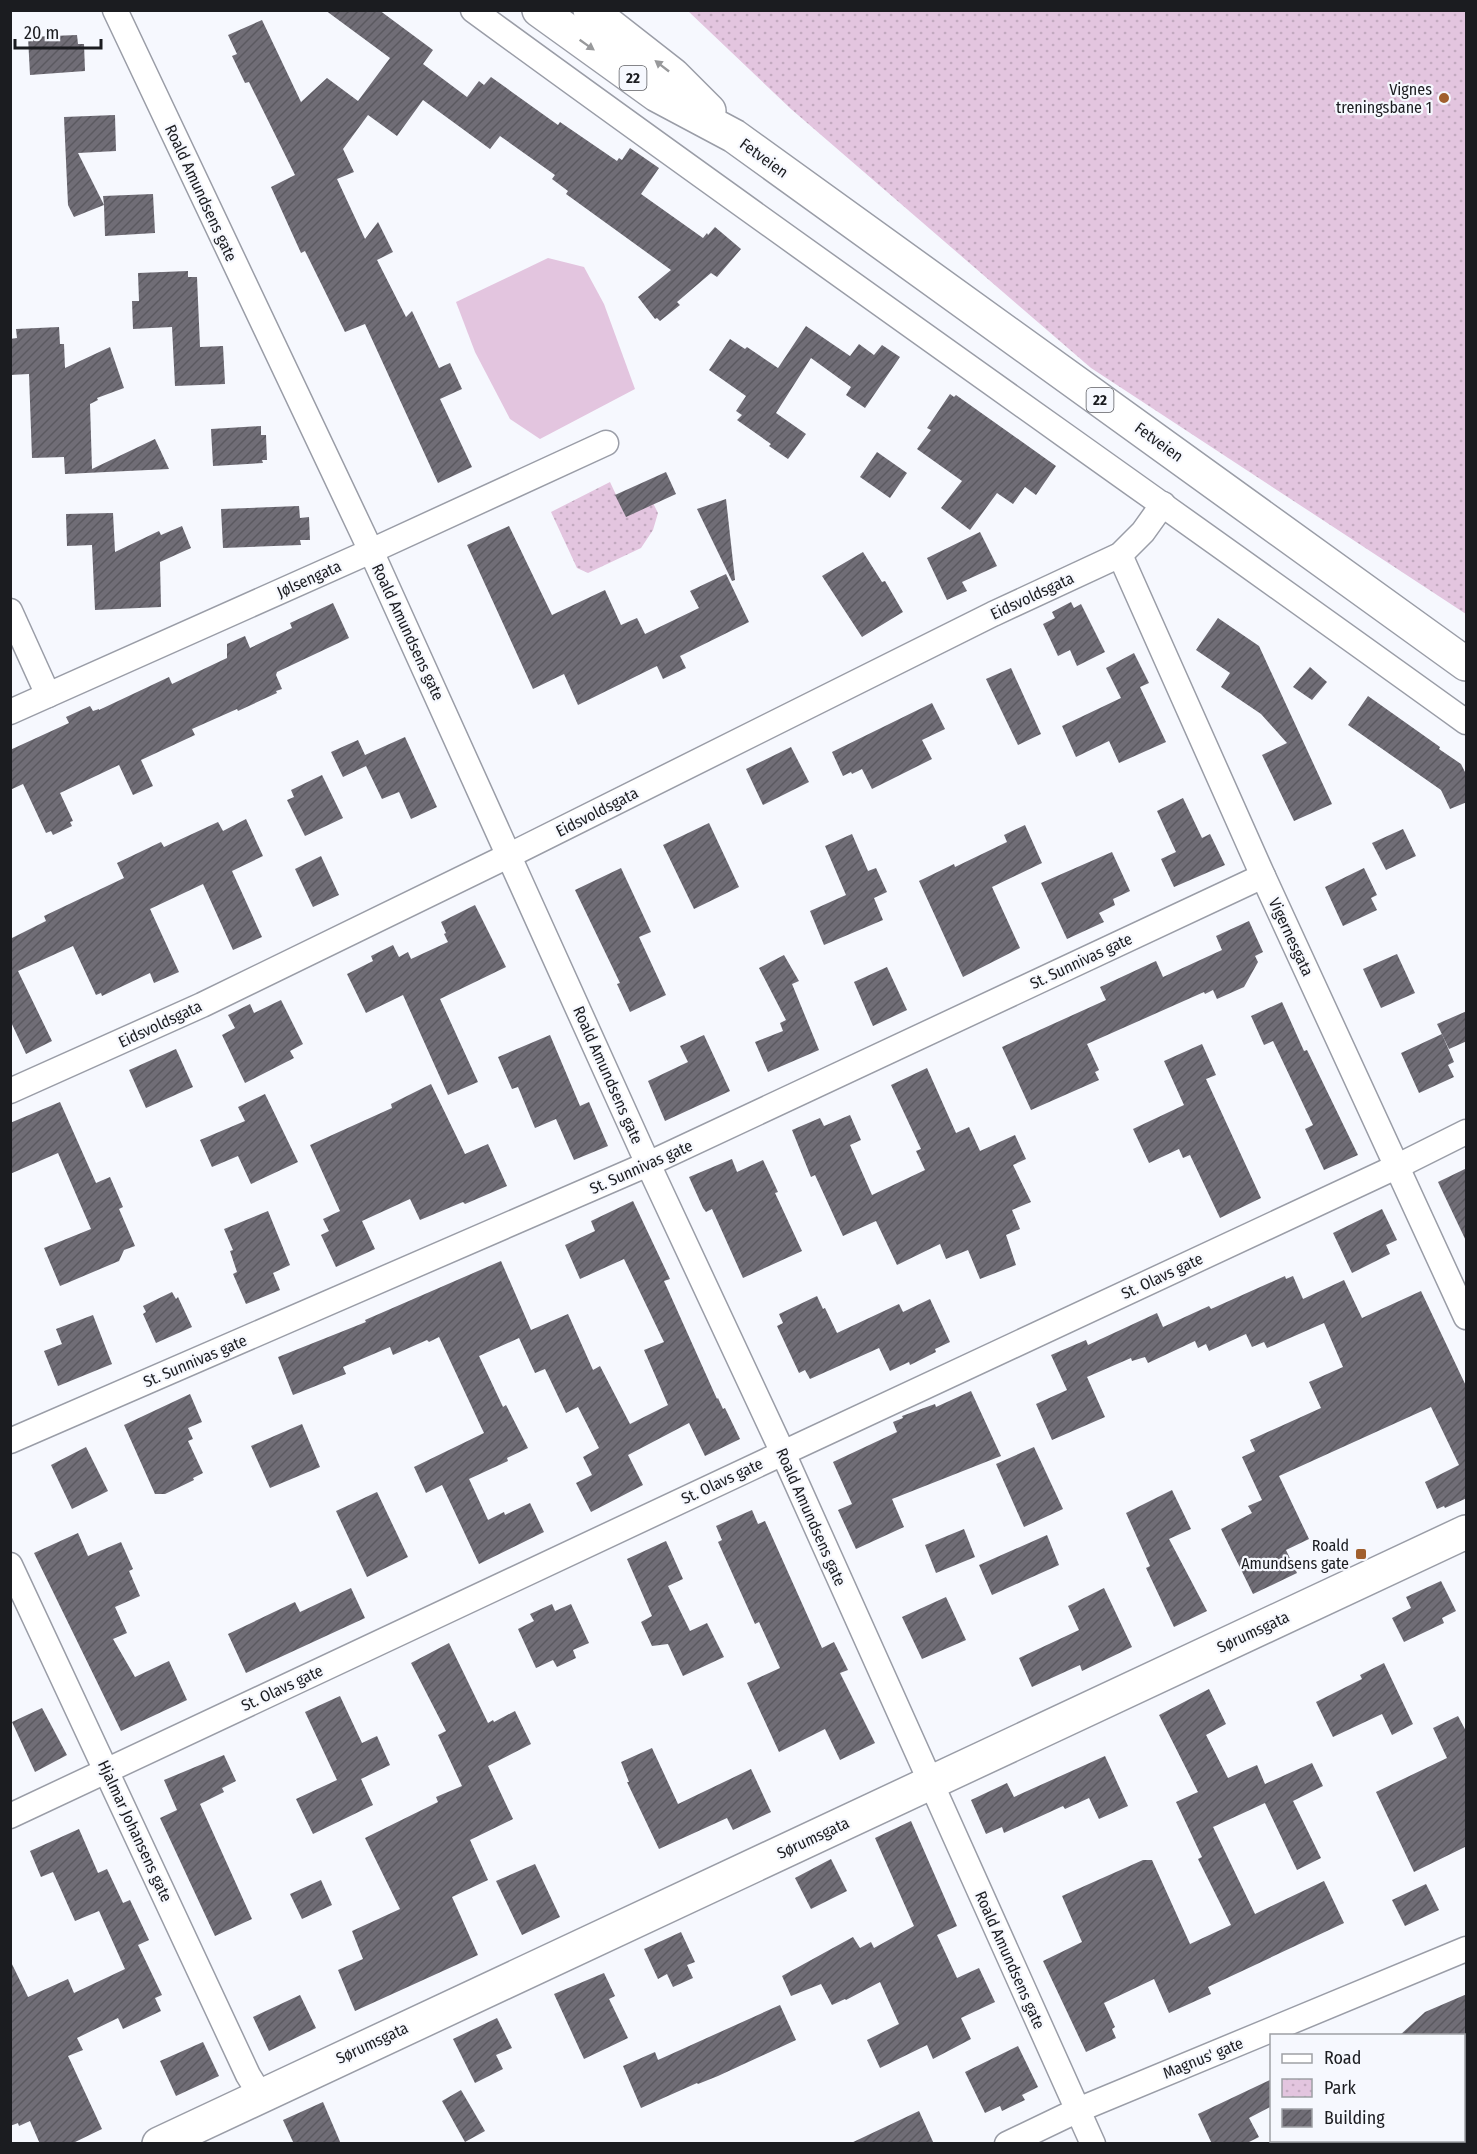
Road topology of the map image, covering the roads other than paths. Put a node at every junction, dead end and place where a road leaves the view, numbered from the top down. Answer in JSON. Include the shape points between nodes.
{"nodes":[{"id":1,"x":115,"y":10,"type":"edge"},
{"id":2,"x":473,"y":10,"type":"edge"},
{"id":3,"x":539,"y":10,"type":"edge"},
{"id":4,"x":590,"y":10,"type":"edge"},
{"id":5,"x":734,"y":136,"type":"junction"},
{"id":6,"x":606,"y":443,"type":"dead end"},
{"id":7,"x":1163,"y":504,"type":"junction"},
{"id":8,"x":371,"y":551,"type":"junction"},
{"id":9,"x":1120,"y":555,"type":"junction"},
{"id":10,"x":10,"y":611,"type":"edge"},
{"id":11,"x":1467,"y":664,"type":"edge"},
{"id":12,"x":48,"y":695,"type":"junction"},
{"id":13,"x":10,"y":712,"type":"edge"},
{"id":14,"x":1467,"y":722,"type":"edge"},
{"id":15,"x":510,"y":855,"type":"junction"},
{"id":16,"x":1263,"y":876,"type":"junction"},
{"id":17,"x":10,"y":1091,"type":"edge"},
{"id":18,"x":1467,"y":1132,"type":"edge"},
{"id":19,"x":648,"y":1164,"type":"junction"},
{"id":20,"x":1398,"y":1166,"type":"junction"},
{"id":21,"x":1467,"y":1317,"type":"edge"},
{"id":22,"x":10,"y":1441,"type":"edge"},
{"id":23,"x":783,"y":1453,"type":"junction"},
{"id":24,"x":1467,"y":1532,"type":"edge"},
{"id":25,"x":10,"y":1565,"type":"edge"},
{"id":26,"x":106,"y":1771,"type":"junction"},
{"id":27,"x":930,"y":1783,"type":"junction"},
{"id":28,"x":10,"y":1816,"type":"edge"},
{"id":29,"x":1467,"y":1949,"type":"edge"},
{"id":30,"x":261,"y":2096,"type":"junction"},
{"id":31,"x":1078,"y":2110,"type":"junction"},
{"id":32,"x":159,"y":2144,"type":"edge"},
{"id":33,"x":1007,"y":2144,"type":"edge"},
{"id":34,"x":1093,"y":2144,"type":"edge"}],
"edges":[{"from":1,"to":8,"type":"street","name":"Roald Amundsens gate"},
{"from":2,"to":7,"type":"street","via":[[832,271]]},
{"from":3,"to":5,"type":"main road","name":"Fetveien","number":"22","one_way":true,"via":[[657,95]]},
{"from":5,"to":4,"type":"main road","name":"Fetveien","number":"22","one_way":true,"via":[[673,75]]},
{"from":5,"to":11,"type":"main road","name":"Fetveien","number":"22"},
{"from":6,"to":8,"type":"street","name":"Jølsengata"},
{"from":7,"to":9,"type":"street","name":"Eidsvoldsgata"},
{"from":7,"to":14,"type":"street"},
{"from":8,"to":12,"type":"street","name":"Jølsengata"},
{"from":8,"to":15,"type":"street","name":"Roald Amundsens gate"},
{"from":9,"to":15,"type":"street","name":"Eidsvoldsgata","via":[[993,614]]},
{"from":9,"to":16,"type":"street","name":"Vigernesgata"},
{"from":10,"to":12,"type":"street"},
{"from":12,"to":13,"type":"street","name":"Jølsengata"},
{"from":15,"to":17,"type":"street","name":"Eidsvoldsgata","via":[[202,1005]]},
{"from":15,"to":19,"type":"street","name":"Roald Amundsens gate"},
{"from":16,"to":19,"type":"street","name":"St. Sunnivas gate"},
{"from":16,"to":20,"type":"street","name":"Vigernesgata"},
{"from":18,"to":20,"type":"street","name":"St. Olavs gate"},
{"from":19,"to":22,"type":"street","name":"St. Sunnivas gate"},
{"from":19,"to":23,"type":"street","name":"Roald Amundsens gate"},
{"from":20,"to":21,"type":"street","name":"Vigernesgata"},
{"from":20,"to":23,"type":"street","name":"St. Olavs gate"},
{"from":23,"to":26,"type":"street","name":"St. Olavs gate"},
{"from":23,"to":27,"type":"street","name":"Roald Amundsens gate"},
{"from":24,"to":27,"type":"main road","name":"Sørumsgata"},
{"from":25,"to":26,"type":"street","name":"Hjalmar Johansens gate"},
{"from":26,"to":28,"type":"street","name":"St. Olavs gate"},
{"from":26,"to":30,"type":"street","name":"Hjalmar Johansens gate"},
{"from":27,"to":30,"type":"main road","name":"Sørumsgata"},
{"from":27,"to":31,"type":"street","name":"Roald Amundsens gate"},
{"from":29,"to":31,"type":"street","name":"Magnus' gate"},
{"from":30,"to":32,"type":"main road","name":"Sørumsgata"},
{"from":31,"to":33,"type":"street","name":"Magnus' gate"},
{"from":31,"to":34,"type":"street","name":"Roald Amundsens gate"}]}
